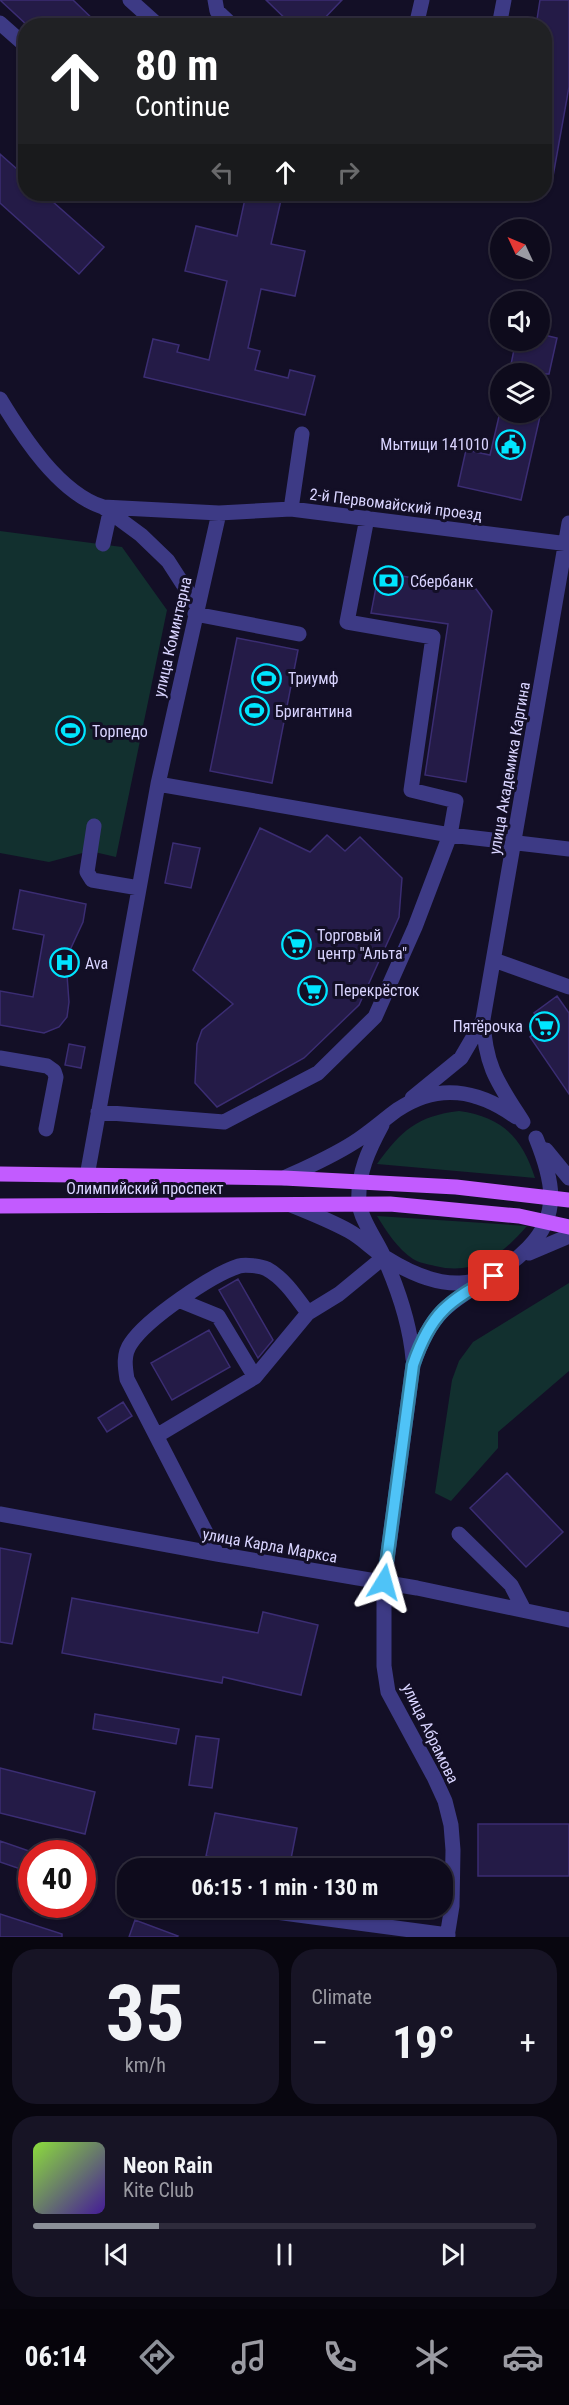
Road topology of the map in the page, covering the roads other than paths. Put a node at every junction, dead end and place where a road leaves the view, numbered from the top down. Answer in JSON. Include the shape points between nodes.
{"nodes":[{"id":1,"x":130,"y":0,"type":"edge"},
{"id":2,"x":215,"y":0,"type":"edge"},
{"id":3,"x":422,"y":0,"type":"edge"},
{"id":4,"x":504,"y":0,"type":"edge"},
{"id":5,"x":150,"y":18,"type":"edge"},
{"id":6,"x":225,"y":18,"type":"edge"},
{"id":7,"x":418,"y":18,"type":"edge"},
{"id":8,"x":501,"y":18,"type":"edge"},
{"id":9,"x":0,"y":23,"type":"edge"},
{"id":10,"x":18,"y":39,"type":"edge"},
{"id":11,"x":0,"y":399,"type":"edge"},
{"id":12,"x":302,"y":434,"type":"dead end"},
{"id":13,"x":291,"y":509,"type":"junction"},
{"id":14,"x":106,"y":510,"type":"junction"},
{"id":15,"x":219,"y":513,"type":"junction"},
{"id":16,"x":367,"y":518,"type":"junction"},
{"id":17,"x":569,"y":523,"type":"edge"},
{"id":18,"x":567,"y":543,"type":"edge"},
{"id":19,"x":103,"y":544,"type":"dead end"},
{"id":20,"x":196,"y":610,"type":"junction"},
{"id":21,"x":299,"y":634,"type":"dead end"},
{"id":22,"x":158,"y":784,"type":"junction"},
{"id":23,"x":94,"y":826,"type":"dead end"},
{"id":24,"x":450,"y":835,"type":"junction"},
{"id":25,"x":514,"y":843,"type":"junction"},
{"id":26,"x":569,"y":849,"type":"edge"},
{"id":27,"x":139,"y":888,"type":"junction"},
{"id":28,"x":494,"y":960,"type":"junction"},
{"id":29,"x":569,"y":987,"type":"edge"},
{"id":30,"x":483,"y":1019,"type":"junction"},
{"id":31,"x":0,"y":1058,"type":"edge"},
{"id":32,"x":398,"y":1110,"type":"junction"},
{"id":33,"x":98,"y":1112,"type":"junction"},
{"id":34,"x":523,"y":1122,"type":"junction"},
{"id":35,"x":383,"y":1123,"type":"junction"},
{"id":36,"x":46,"y":1129,"type":"dead end"},
{"id":37,"x":536,"y":1138,"type":"junction"},
{"id":38,"x":0,"y":1174,"type":"edge"},
{"id":39,"x":87,"y":1176,"type":"junction"},
{"id":40,"x":284,"y":1178,"type":"junction"},
{"id":41,"x":569,"y":1178,"type":"edge"},
{"id":42,"x":361,"y":1183,"type":"junction"},
{"id":43,"x":552,"y":1199,"type":"junction"},
{"id":44,"x":569,"y":1200,"type":"edge"},
{"id":45,"x":359,"y":1203,"type":"junction"},
{"id":46,"x":291,"y":1205,"type":"junction"},
{"id":47,"x":0,"y":1206,"type":"edge"},
{"id":48,"x":548,"y":1221,"type":"junction"},
{"id":49,"x":569,"y":1227,"type":"edge"},
{"id":50,"x":569,"y":1236,"type":"edge"},
{"id":51,"x":384,"y":1257,"type":"junction"},
{"id":52,"x":516,"y":1260,"type":"junction"},
{"id":53,"x":494,"y":1276,"type":"junction"},
{"id":54,"x":181,"y":1301,"type":"junction"},
{"id":55,"x":308,"y":1313,"type":"junction"},
{"id":56,"x":413,"y":1365,"type":"junction"},
{"id":57,"x":255,"y":1377,"type":"junction"},
{"id":58,"x":158,"y":1435,"type":"junction"},
{"id":59,"x":0,"y":1514,"type":"edge"},
{"id":60,"x":459,"y":1534,"type":"dead end"},
{"id":61,"x":217,"y":1554,"type":"junction"},
{"id":62,"x":384,"y":1582,"type":"junction"},
{"id":63,"x":524,"y":1610,"type":"junction"},
{"id":64,"x":569,"y":1620,"type":"edge"},
{"id":65,"x":318,"y":1918,"type":"edge"},
{"id":66,"x":447,"y":1936,"type":"edge"}],
"edges":[{"from":1,"to":5,"type":"street"},
{"from":2,"to":6,"type":"street","via":[[217,10]]},
{"from":3,"to":7,"type":"street"},
{"from":4,"to":8,"type":"street"},
{"from":9,"to":10,"type":"street"},
{"from":11,"to":14,"type":"street","via":[[51,471]]},
{"from":12,"to":13,"type":"street"},
{"from":13,"to":15,"type":"street","name":"2-й Первомайский проезд"},
{"from":13,"to":16,"type":"street","name":"2-й Первомайский проезд"},
{"from":14,"to":15,"type":"street"},
{"from":14,"to":19,"type":"street"},
{"from":14,"to":20,"type":"street","via":[[168,561]]},
{"from":15,"to":20,"type":"street","name":"улица Коминтерна"},
{"from":16,"to":18,"type":"street","name":"2-й Первомайский проезд"},
{"from":16,"to":24,"type":"street","via":[[347,622],[433,637],[411,790],[456,801]]},
{"from":17,"to":18,"type":"street","name":"улица Академика Каргина"},
{"from":18,"to":25,"type":"street","name":"улица Академика Каргина"},
{"from":20,"to":21,"type":"street"},
{"from":20,"to":22,"type":"street","name":"улица Коминтерна"},
{"from":22,"to":24,"type":"street"},
{"from":22,"to":27,"type":"street","name":"улица Коминтерна"},
{"from":23,"to":27,"type":"street","via":[[88,877]]},
{"from":24,"to":25,"type":"street"},
{"from":24,"to":33,"type":"street","via":[[375,1017],[318,1073],[224,1122]]},
{"from":25,"to":26,"type":"street"},
{"from":25,"to":28,"type":"street","name":"улица Академика Каргина"},
{"from":27,"to":33,"type":"street","name":"улица Коминтерна"},
{"from":28,"to":29,"type":"street"},
{"from":28,"to":30,"type":"street","name":"улица Академика Каргина"},
{"from":30,"to":32,"type":"street","via":[[461,1058]]},
{"from":30,"to":34,"type":"street","via":[[487,1059]]},
{"from":31,"to":36,"type":"street","via":[[47,1066],[54,1071]]},
{"from":32,"to":34,"type":"street","name":"Олимпийский проспект","via":[[448,1091],[475,1094]]},
{"from":32,"to":35,"type":"street","name":"Олимпийский проспект"},
{"from":33,"to":39,"type":"street","name":"улица Коминтерна"},
{"from":34,"to":37,"type":"street","name":"Олимпийский проспект"},
{"from":35,"to":40,"type":"street","name":"Олимпийский проспект","via":[[324,1160]]},
{"from":35,"to":42,"type":"street","name":"Олимпийский проспект","via":[[365,1156]]},
{"from":37,"to":41,"type":"street","name":"Олимпийский проспект"},
{"from":37,"to":43,"type":"street","name":"Олимпийский проспект","via":[[548,1168]]},
{"from":38,"to":39,"type":"main road","name":"Олимпийский проспект"},
{"from":39,"to":40,"type":"main road","name":"Олимпийский проспект"},
{"from":40,"to":42,"type":"main road","name":"Олимпийский проспект"},
{"from":42,"to":43,"type":"main road","name":"Олимпийский проспект"},
{"from":42,"to":45,"type":"street","name":"Олимпийский проспект"},
{"from":43,"to":44,"type":"main road","name":"Олимпийский проспект"},
{"from":43,"to":48,"type":"street","name":"Олимпийский проспект"},
{"from":45,"to":46,"type":"main road","name":"Олимпийский проспект"},
{"from":45,"to":48,"type":"main road","name":"Олимпийский проспект"},
{"from":45,"to":51,"type":"street","name":"Олимпийский проспект"},
{"from":46,"to":47,"type":"main road","name":"Олимпийский проспект"},
{"from":46,"to":51,"type":"street","name":"Олимпийский проспект","via":[[351,1232]]},
{"from":48,"to":49,"type":"main road","name":"Олимпийский проспект"},
{"from":48,"to":52,"type":"street","name":"Олимпийский проспект","via":[[538,1238]]},
{"from":50,"to":52,"type":"street","name":"Олимпийский проспект"},
{"from":51,"to":53,"type":"street","name":"Олимпийский проспект","via":[[431,1281],[461,1284]]},
{"from":51,"to":55,"type":"street","via":[[339,1294]]},
{"from":51,"to":56,"type":"street","via":[[403,1310]]},
{"from":52,"to":53,"type":"street","name":"Олимпийский проспект"},
{"from":53,"to":56,"type":"street","via":[[453,1300],[435,1318]]},
{"from":54,"to":55,"type":"street","via":[[206,1282],[242,1265],[266,1268],[290,1288]]},
{"from":54,"to":57,"type":"street","via":[[218,1316]]},
{"from":54,"to":58,"type":"street","via":[[144,1328],[129,1345],[124,1361],[128,1379]]},
{"from":55,"to":57,"type":"street"},
{"from":56,"to":62,"type":"street","name":"улица Абрамова"},
{"from":57,"to":58,"type":"street"},
{"from":58,"to":61,"type":"street"},
{"from":59,"to":61,"type":"street","name":"улица Карла Маркса","via":[[42,1514]]},
{"from":60,"to":63,"type":"street","via":[[511,1585]]},
{"from":61,"to":62,"type":"street","name":"улица Карла Маркса"},
{"from":62,"to":63,"type":"street","name":"улица Карла Маркса"},
{"from":62,"to":66,"type":"street","name":"улица Абрамова","via":[[384,1666],[388,1692],[434,1777],[451,1825],[452,1906]]},
{"from":63,"to":64,"type":"street","name":"улица Карла Маркса"},
{"from":65,"to":66,"type":"street"}]}
